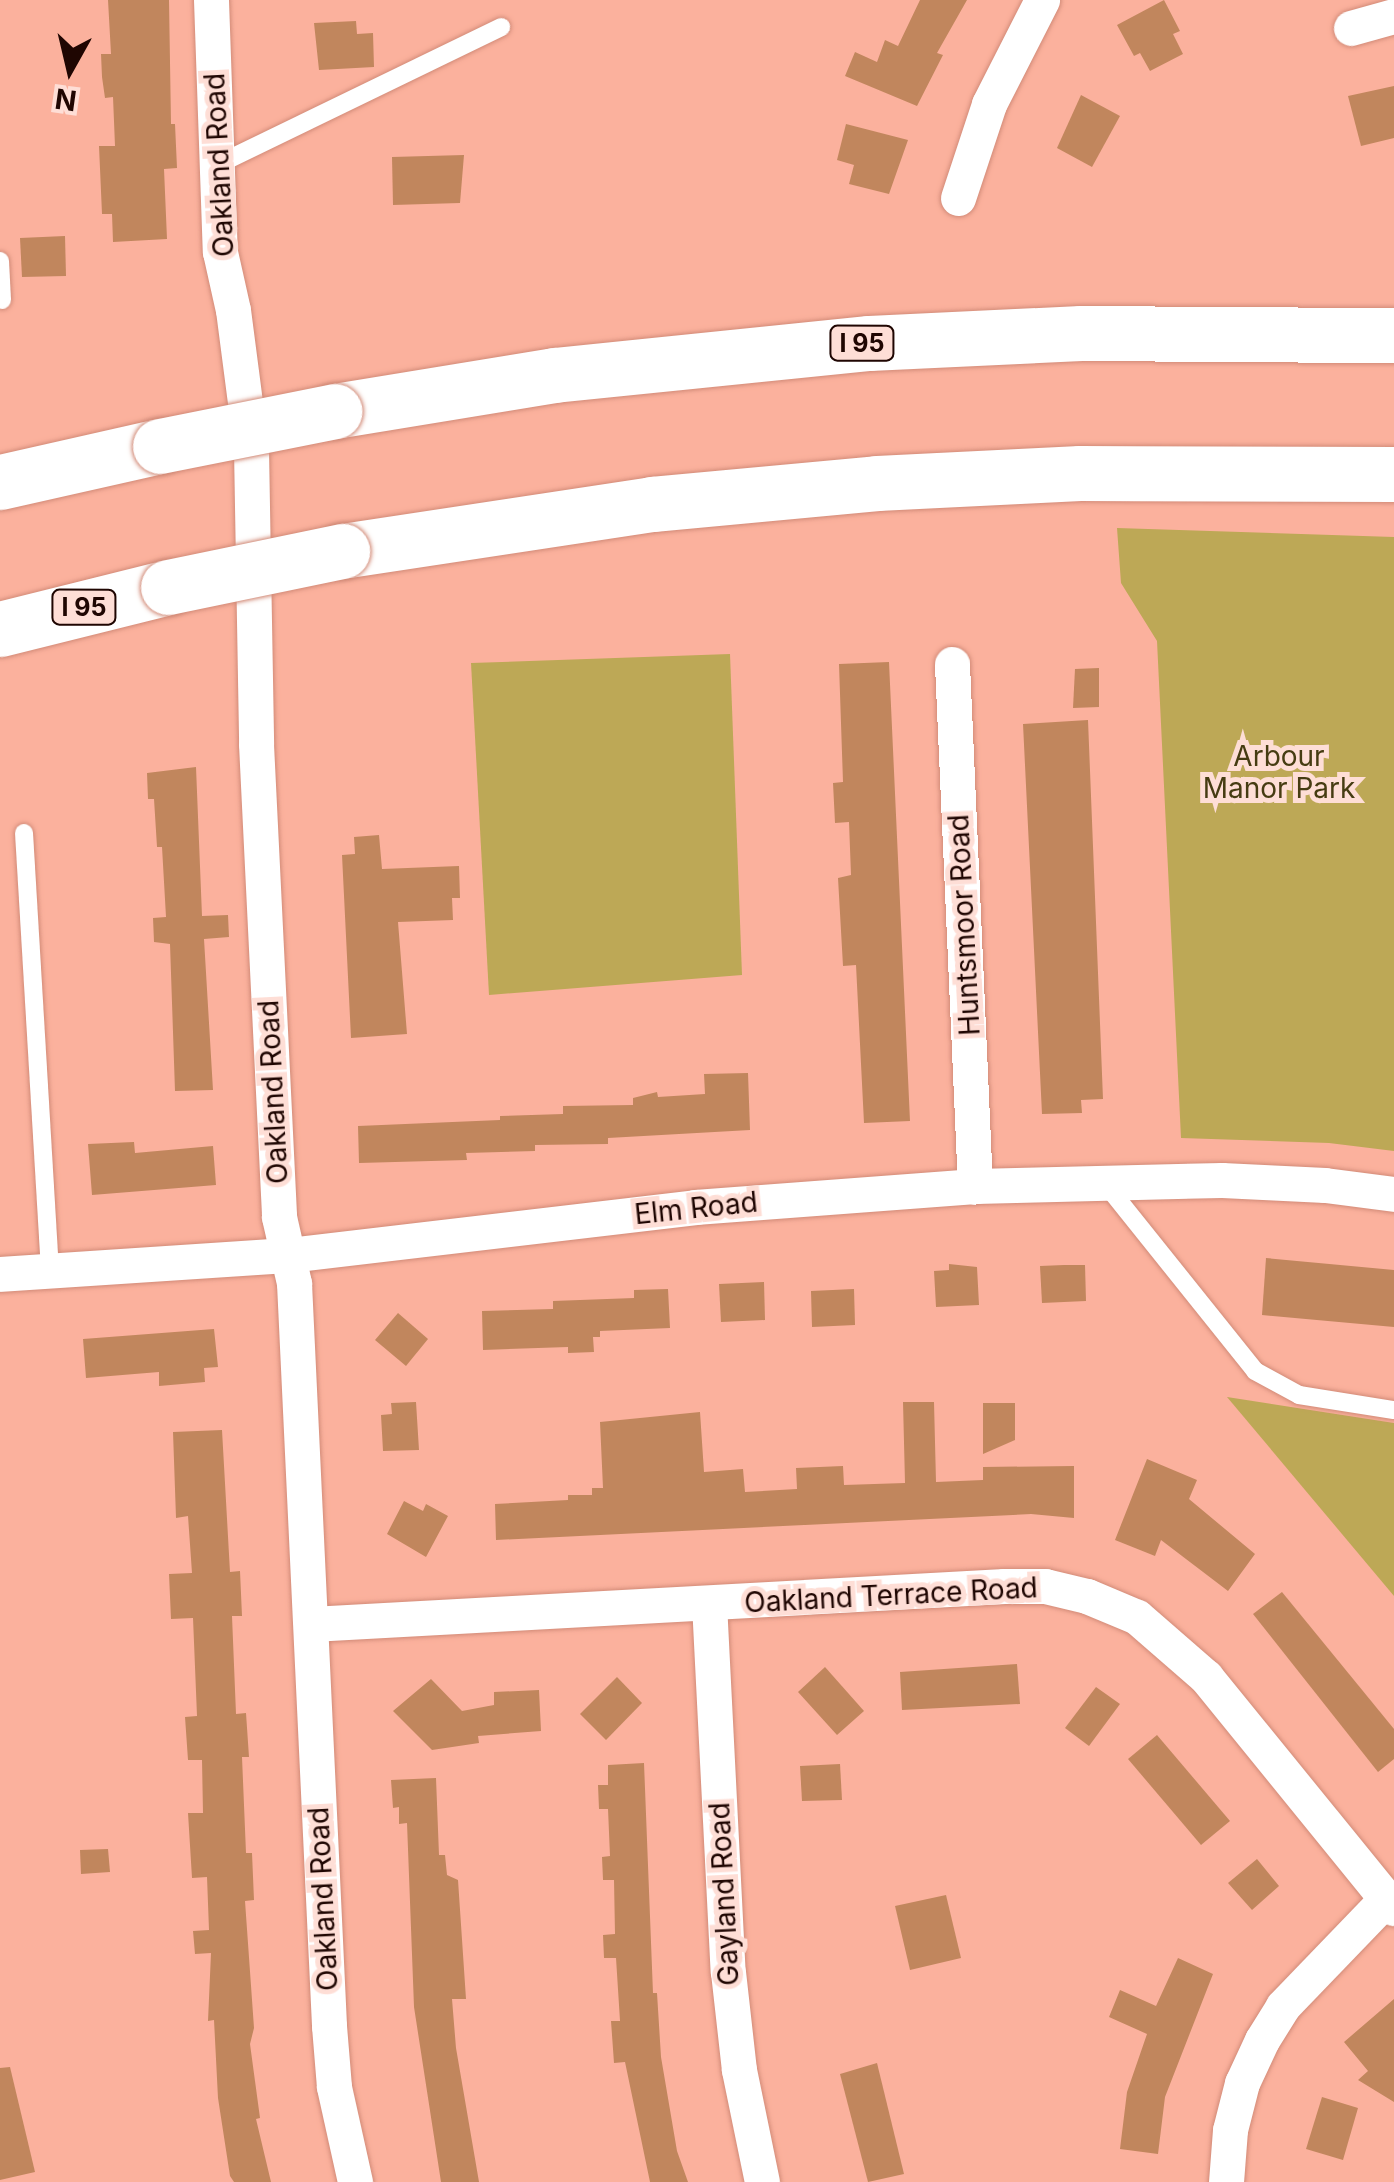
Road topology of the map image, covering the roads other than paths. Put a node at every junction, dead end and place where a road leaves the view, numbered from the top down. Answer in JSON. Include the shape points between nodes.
{"nodes":[{"id":1,"x":211,"y":0,"type":"edge"},
{"id":2,"x":1042,"y":0,"type":"edge"},
{"id":3,"x":1394,"y":16,"type":"edge"},
{"id":4,"x":501,"y":27,"type":"dead end"},
{"id":5,"x":1351,"y":28,"type":"dead end"},
{"id":6,"x":217,"y":165,"type":"junction"},
{"id":7,"x":958,"y":198,"type":"dead end"},
{"id":8,"x":0,"y":261,"type":"edge"},
{"id":9,"x":2,"y":300,"type":"edge"},
{"id":10,"x":1394,"y":335,"type":"edge"},
{"id":11,"x":1394,"y":474,"type":"edge"},
{"id":12,"x":0,"y":482,"type":"edge"},
{"id":13,"x":0,"y":629,"type":"edge"},
{"id":14,"x":952,"y":664,"type":"dead end"},
{"id":15,"x":24,"y":834,"type":"dead end"},
{"id":16,"x":1103,"y":1180,"type":"junction"},
{"id":17,"x":975,"y":1186,"type":"junction"},
{"id":18,"x":1394,"y":1194,"type":"edge"},
{"id":19,"x":288,"y":1254,"type":"junction"},
{"id":20,"x":50,"y":1271,"type":"junction"},
{"id":21,"x":0,"y":1274,"type":"edge"},
{"id":22,"x":1394,"y":1410,"type":"edge"},
{"id":23,"x":709,"y":1603,"type":"junction"},
{"id":24,"x":311,"y":1624,"type":"junction"},
{"id":25,"x":1390,"y":1904,"type":"edge"},
{"id":26,"x":355,"y":2182,"type":"edge"},
{"id":27,"x":762,"y":2182,"type":"edge"},
{"id":28,"x":1226,"y":2182,"type":"edge"}],
"edges":[{"from":1,"to":6,"type":"street","name":"Oakland Road"},
{"from":2,"to":7,"type":"street","via":[[988,104]]},
{"from":3,"to":5,"type":"street"},
{"from":4,"to":6,"type":"lane"},
{"from":6,"to":19,"type":"street","name":"Oakland Road","via":[[220,252],[251,449],[258,783],[278,1217]]},
{"from":8,"to":9,"type":"lane"},
{"from":10,"to":12,"type":"highway","number":"I 95","bridge":true,"via":[[1146,332],[869,343],[554,375],[334,411]]},
{"from":11,"to":13,"type":"highway","number":"I 95","bridge":true,"via":[[1080,473],[652,504],[342,552]]},
{"from":14,"to":17,"type":"street","name":"Huntsmoor Road"},
{"from":15,"to":20,"type":"lane"},
{"from":16,"to":17,"type":"street","name":"Elm Road"},
{"from":16,"to":18,"type":"street","name":"Elm Road","via":[[1325,1184]]},
{"from":16,"to":22,"type":"lane","via":[[1255,1371],[1299,1395]]},
{"from":17,"to":19,"type":"street","name":"Elm Road","via":[[695,1207]]},
{"from":19,"to":20,"type":"street","name":"Elm Road"},
{"from":19,"to":24,"type":"street","name":"Oakland Road"},
{"from":20,"to":21,"type":"street","name":"Elm Road"},
{"from":23,"to":24,"type":"street","name":"Oakland Terrace Road"},
{"from":23,"to":25,"type":"street","name":"Oakland Terrace Road","via":[[1045,1586],[1137,1618],[1206,1677]]},
{"from":23,"to":27,"type":"street","name":"Gayland Road","via":[[728,1972]]},
{"from":24,"to":26,"type":"street","name":"Oakland Road","via":[[329,2026],[334,2087]]},
{"from":25,"to":28,"type":"street","via":[[1283,2006],[1262,2040],[1230,2130]]}]}
